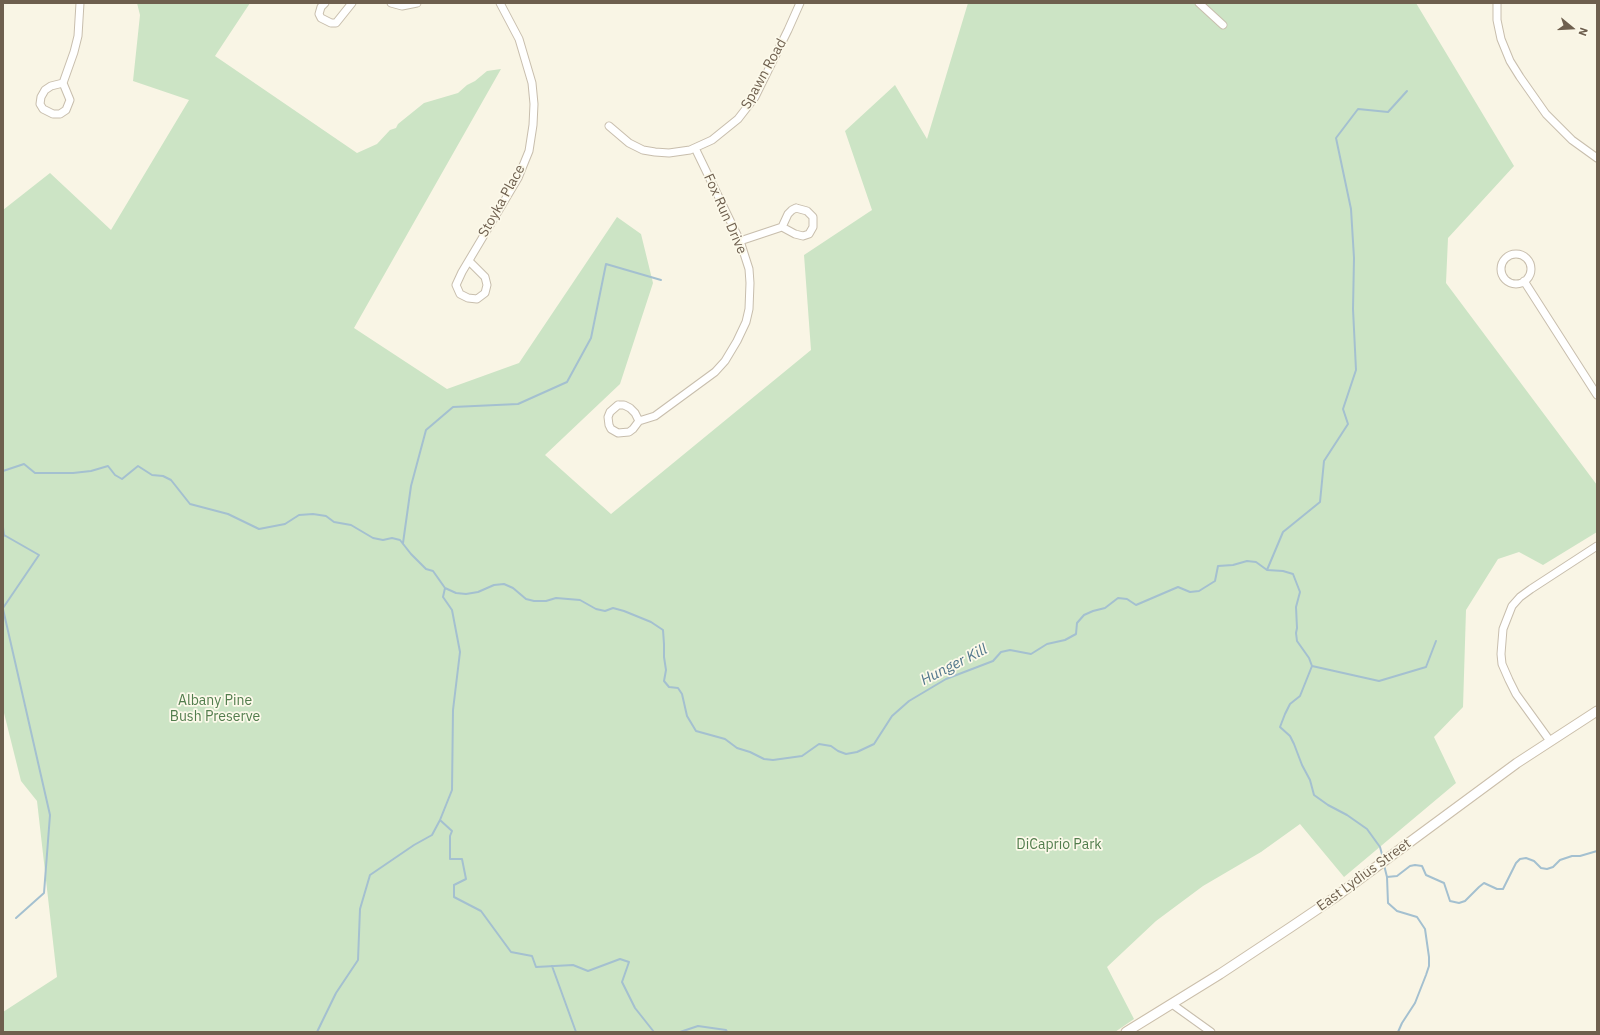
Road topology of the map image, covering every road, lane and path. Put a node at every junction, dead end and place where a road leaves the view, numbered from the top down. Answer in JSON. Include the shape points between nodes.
{"nodes":[{"id":1,"x":80,"y":3,"type":"edge"},
{"id":2,"x":325,"y":3,"type":"edge"},
{"id":3,"x":352,"y":3,"type":"edge"},
{"id":4,"x":390,"y":3,"type":"edge"},
{"id":5,"x":417,"y":3,"type":"edge"},
{"id":6,"x":500,"y":3,"type":"edge"},
{"id":7,"x":800,"y":3,"type":"edge"},
{"id":8,"x":1199,"y":3,"type":"edge"},
{"id":9,"x":1497,"y":3,"type":"edge"},
{"id":10,"x":1223,"y":25,"type":"dead end"},
{"id":11,"x":64,"y":83,"type":"junction"},
{"id":12,"x":609,"y":126,"type":"dead end"},
{"id":13,"x":695,"y":148,"type":"junction"},
{"id":14,"x":1597,"y":158,"type":"edge"},
{"id":15,"x":782,"y":227,"type":"junction"},
{"id":16,"x":740,"y":240,"type":"junction"},
{"id":17,"x":469,"y":261,"type":"junction"},
{"id":18,"x":1524,"y":282,"type":"junction"},
{"id":19,"x":1597,"y":395,"type":"edge"},
{"id":20,"x":639,"y":421,"type":"junction"},
{"id":21,"x":1597,"y":546,"type":"edge"},
{"id":22,"x":1597,"y":711,"type":"edge"},
{"id":23,"x":1550,"y":741,"type":"junction"},
{"id":24,"x":1172,"y":1004,"type":"junction"},
{"id":25,"x":1126,"y":1032,"type":"edge"},
{"id":26,"x":1211,"y":1032,"type":"edge"}],
"edges":[{"from":1,"to":11,"type":"street","via":[[78,36]]},
{"from":2,"to":3,"type":"street","via":[[319,14],[330,23],[336,23]]},
{"from":4,"to":5,"type":"street","via":[[402,6]]},
{"from":6,"to":17,"type":"street","name":"Stoyka Place","via":[[519,39],[532,83],[533,125],[529,151],[518,178]]},
{"from":7,"to":13,"type":"street","name":"Spawn Road","via":[[755,97],[746,110],[713,139]]},
{"from":8,"to":10,"type":"street"},
{"from":9,"to":14,"type":"street","via":[[1501,40],[1520,77],[1546,114],[1572,140]]},
{"from":11,"to":11,"type":"street","via":[[70,100],[66,110],[60,114],[53,114],[43,109],[40,104],[45,90]]},
{"from":12,"to":13,"type":"street","name":"Spawn Road","via":[[628,143],[644,150],[669,153]]},
{"from":13,"to":16,"type":"street","name":"Fox Run Drive"},
{"from":15,"to":15,"type":"street","via":[[803,236],[809,234],[813,227],[812,217],[807,210],[796,208],[788,214]]},
{"from":15,"to":16,"type":"street"},
{"from":16,"to":20,"type":"street","name":"Fox Run Drive","via":[[748,269],[750,290],[746,322],[737,341],[715,372],[655,416]]},
{"from":17,"to":17,"type":"street","name":"Stoyka Place","via":[[456,285],[460,294],[477,299],[485,293],[487,285],[485,277]]},
{"from":18,"to":18,"type":"street","via":[[1531,270],[1529,261],[1522,255],[1508,256],[1501,269],[1505,278],[1514,283]]},
{"from":18,"to":19,"type":"street"},
{"from":20,"to":20,"type":"street","name":"Fox Run Drive","via":[[634,429],[623,433],[610,429],[608,417],[613,408],[624,405],[635,413]]},
{"from":21,"to":23,"type":"street","via":[[1520,597],[1512,606],[1503,629],[1502,664],[1516,694]]},
{"from":22,"to":23,"type":"street","name":"East Lydius Street"},
{"from":23,"to":24,"type":"street","name":"East Lydius Street","via":[[1334,898]]},
{"from":24,"to":25,"type":"street","name":"East Lydius Street"},
{"from":24,"to":26,"type":"street"}]}
